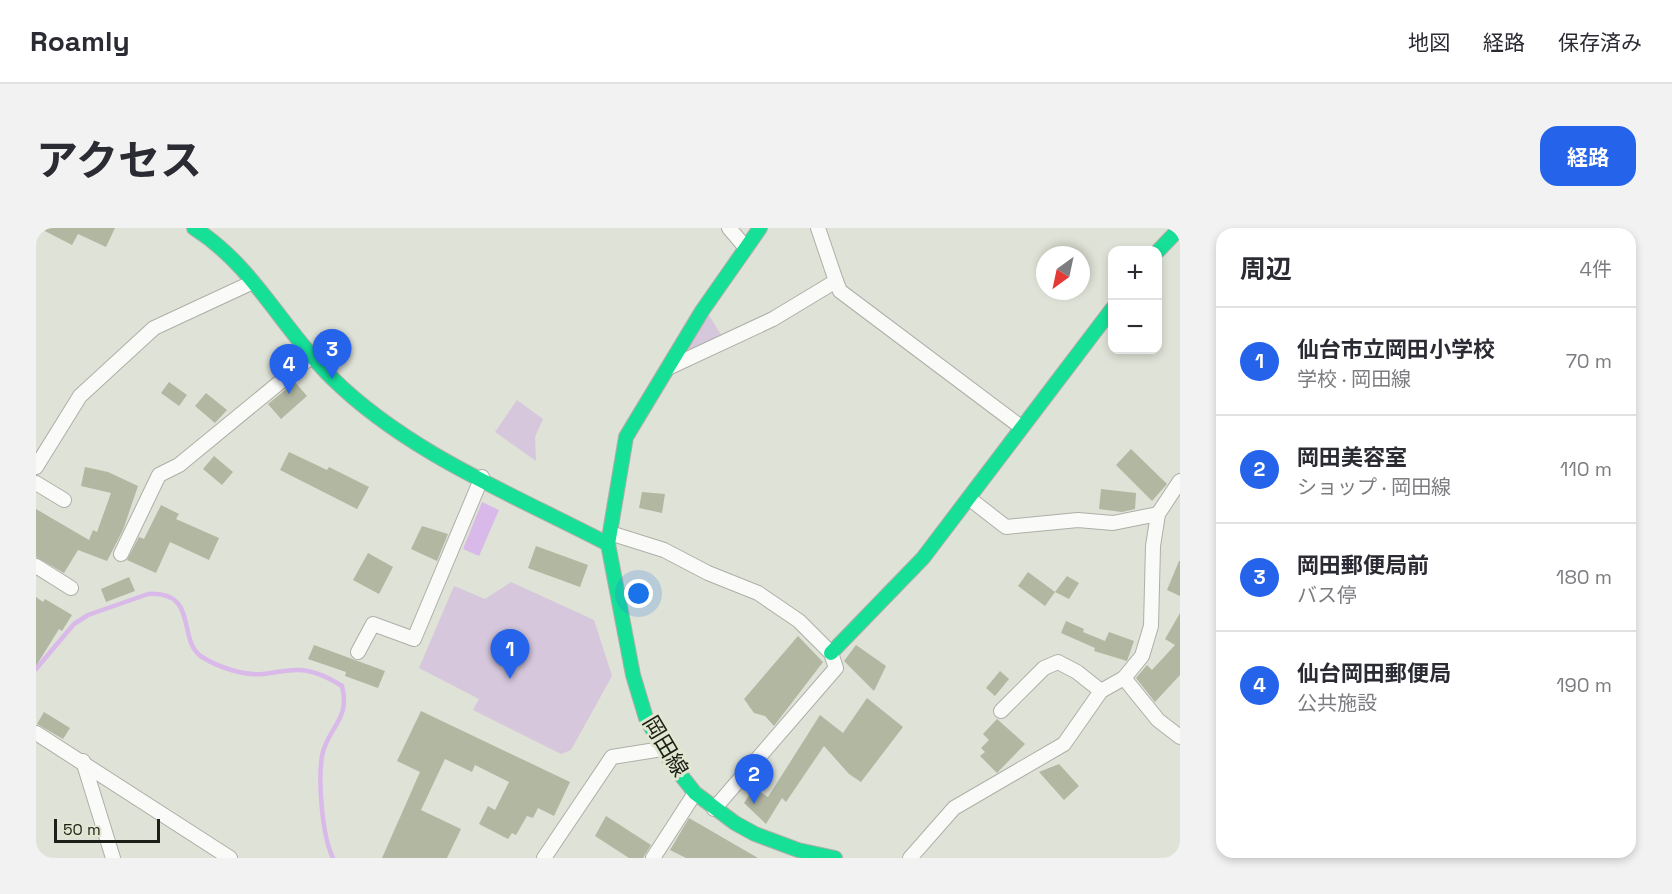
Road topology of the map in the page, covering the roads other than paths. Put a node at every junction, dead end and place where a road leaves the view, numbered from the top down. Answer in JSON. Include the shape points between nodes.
{"nodes":[{"id":1,"x":194,"y":228,"type":"edge"},
{"id":2,"x":729,"y":228,"type":"edge"},
{"id":3,"x":760,"y":228,"type":"edge"},
{"id":4,"x":818,"y":228,"type":"edge"},
{"id":5,"x":1180,"y":228,"type":"edge"},
{"id":6,"x":1162,"y":247,"type":"edge"},
{"id":7,"x":746,"y":248,"type":"junction"},
{"id":8,"x":836,"y":281,"type":"junction"},
{"id":9,"x":253,"y":282,"type":"junction"},
{"id":10,"x":1108,"y":315,"type":"edge"},
{"id":11,"x":313,"y":355,"type":"junction"},
{"id":12,"x":667,"y":369,"type":"junction"},
{"id":13,"x":1021,"y":427,"type":"junction"},
{"id":14,"x":36,"y":467,"type":"edge"},
{"id":15,"x":482,"y":477,"type":"junction"},
{"id":16,"x":1180,"y":481,"type":"edge"},
{"id":17,"x":36,"y":483,"type":"edge"},
{"id":18,"x":970,"y":499,"type":"junction"},
{"id":19,"x":64,"y":500,"type":"dead end"},
{"id":20,"x":1158,"y":513,"type":"junction"},
{"id":21,"x":609,"y":538,"type":"junction"},
{"id":22,"x":121,"y":554,"type":"dead end"},
{"id":23,"x":36,"y":566,"type":"edge"},
{"id":24,"x":71,"y":588,"type":"dead end"},
{"id":25,"x":358,"y":652,"type":"dead end"},
{"id":26,"x":831,"y":653,"type":"junction"},
{"id":27,"x":1124,"y":678,"type":"junction"},
{"id":28,"x":1101,"y":692,"type":"junction"},
{"id":29,"x":1001,"y":711,"type":"dead end"},
{"id":30,"x":36,"y":733,"type":"edge"},
{"id":31,"x":1180,"y":736,"type":"edge"},
{"id":32,"x":663,"y":749,"type":"junction"},
{"id":33,"x":82,"y":761,"type":"junction"},
{"id":34,"x":695,"y":793,"type":"junction"},
{"id":35,"x":714,"y":808,"type":"junction"},
{"id":36,"x":794,"y":854,"type":"edge"},
{"id":37,"x":113,"y":858,"type":"edge"},
{"id":38,"x":230,"y":858,"type":"edge"},
{"id":39,"x":544,"y":858,"type":"edge"},
{"id":40,"x":653,"y":858,"type":"edge"},
{"id":41,"x":835,"y":858,"type":"edge"},
{"id":42,"x":910,"y":858,"type":"edge"}],
"edges":[{"from":1,"to":9,"type":"street","via":[[234,259]]},
{"from":2,"to":7,"type":"street"},
{"from":3,"to":7,"type":"street"},
{"from":4,"to":8,"type":"street"},
{"from":5,"to":6,"type":"street"},
{"from":7,"to":12,"type":"street"},
{"from":8,"to":12,"type":"street","via":[[773,319]]},
{"from":8,"to":13,"type":"street","via":[[840,291]]},
{"from":9,"to":11,"type":"street"},
{"from":9,"to":14,"type":"street","via":[[154,328],[80,396]]},
{"from":10,"to":13,"type":"street"},
{"from":11,"to":15,"type":"street","via":[[332,378],[393,428]]},
{"from":11,"to":22,"type":"street","via":[[178,465],[159,475]]},
{"from":12,"to":21,"type":"street","via":[[626,437]]},
{"from":13,"to":18,"type":"street"},
{"from":15,"to":21,"type":"street"},
{"from":15,"to":25,"type":"street","via":[[414,639],[373,624]]},
{"from":16,"to":20,"type":"street"},
{"from":17,"to":19,"type":"street"},
{"from":18,"to":20,"type":"street","via":[[1006,527],[1078,520],[1113,523]]},
{"from":18,"to":26,"type":"street","via":[[923,558]]},
{"from":20,"to":27,"type":"street","via":[[1151,626],[1142,656]]},
{"from":21,"to":26,"type":"street","via":[[664,550],[758,593],[799,621]]},
{"from":21,"to":32,"type":"street","name":"岡田線","via":[[633,675],[646,718]]},
{"from":23,"to":24,"type":"street"},
{"from":26,"to":35,"type":"street","via":[[836,668]]},
{"from":27,"to":28,"type":"street"},
{"from":27,"to":31,"type":"street","via":[[1158,720]]},
{"from":28,"to":29,"type":"street","via":[[1058,662],[1044,668]]},
{"from":28,"to":42,"type":"street","via":[[1064,744],[954,808]]},
{"from":30,"to":33,"type":"street"},
{"from":32,"to":34,"type":"street","name":"岡田線"},
{"from":32,"to":39,"type":"street","via":[[612,757]]},
{"from":33,"to":37,"type":"street"},
{"from":33,"to":38,"type":"street"},
{"from":34,"to":35,"type":"street","name":"岡田線"},
{"from":34,"to":40,"type":"street"},
{"from":35,"to":36,"type":"street","name":"岡田線"},
{"from":36,"to":41,"type":"street","name":"岡田線"}]}
